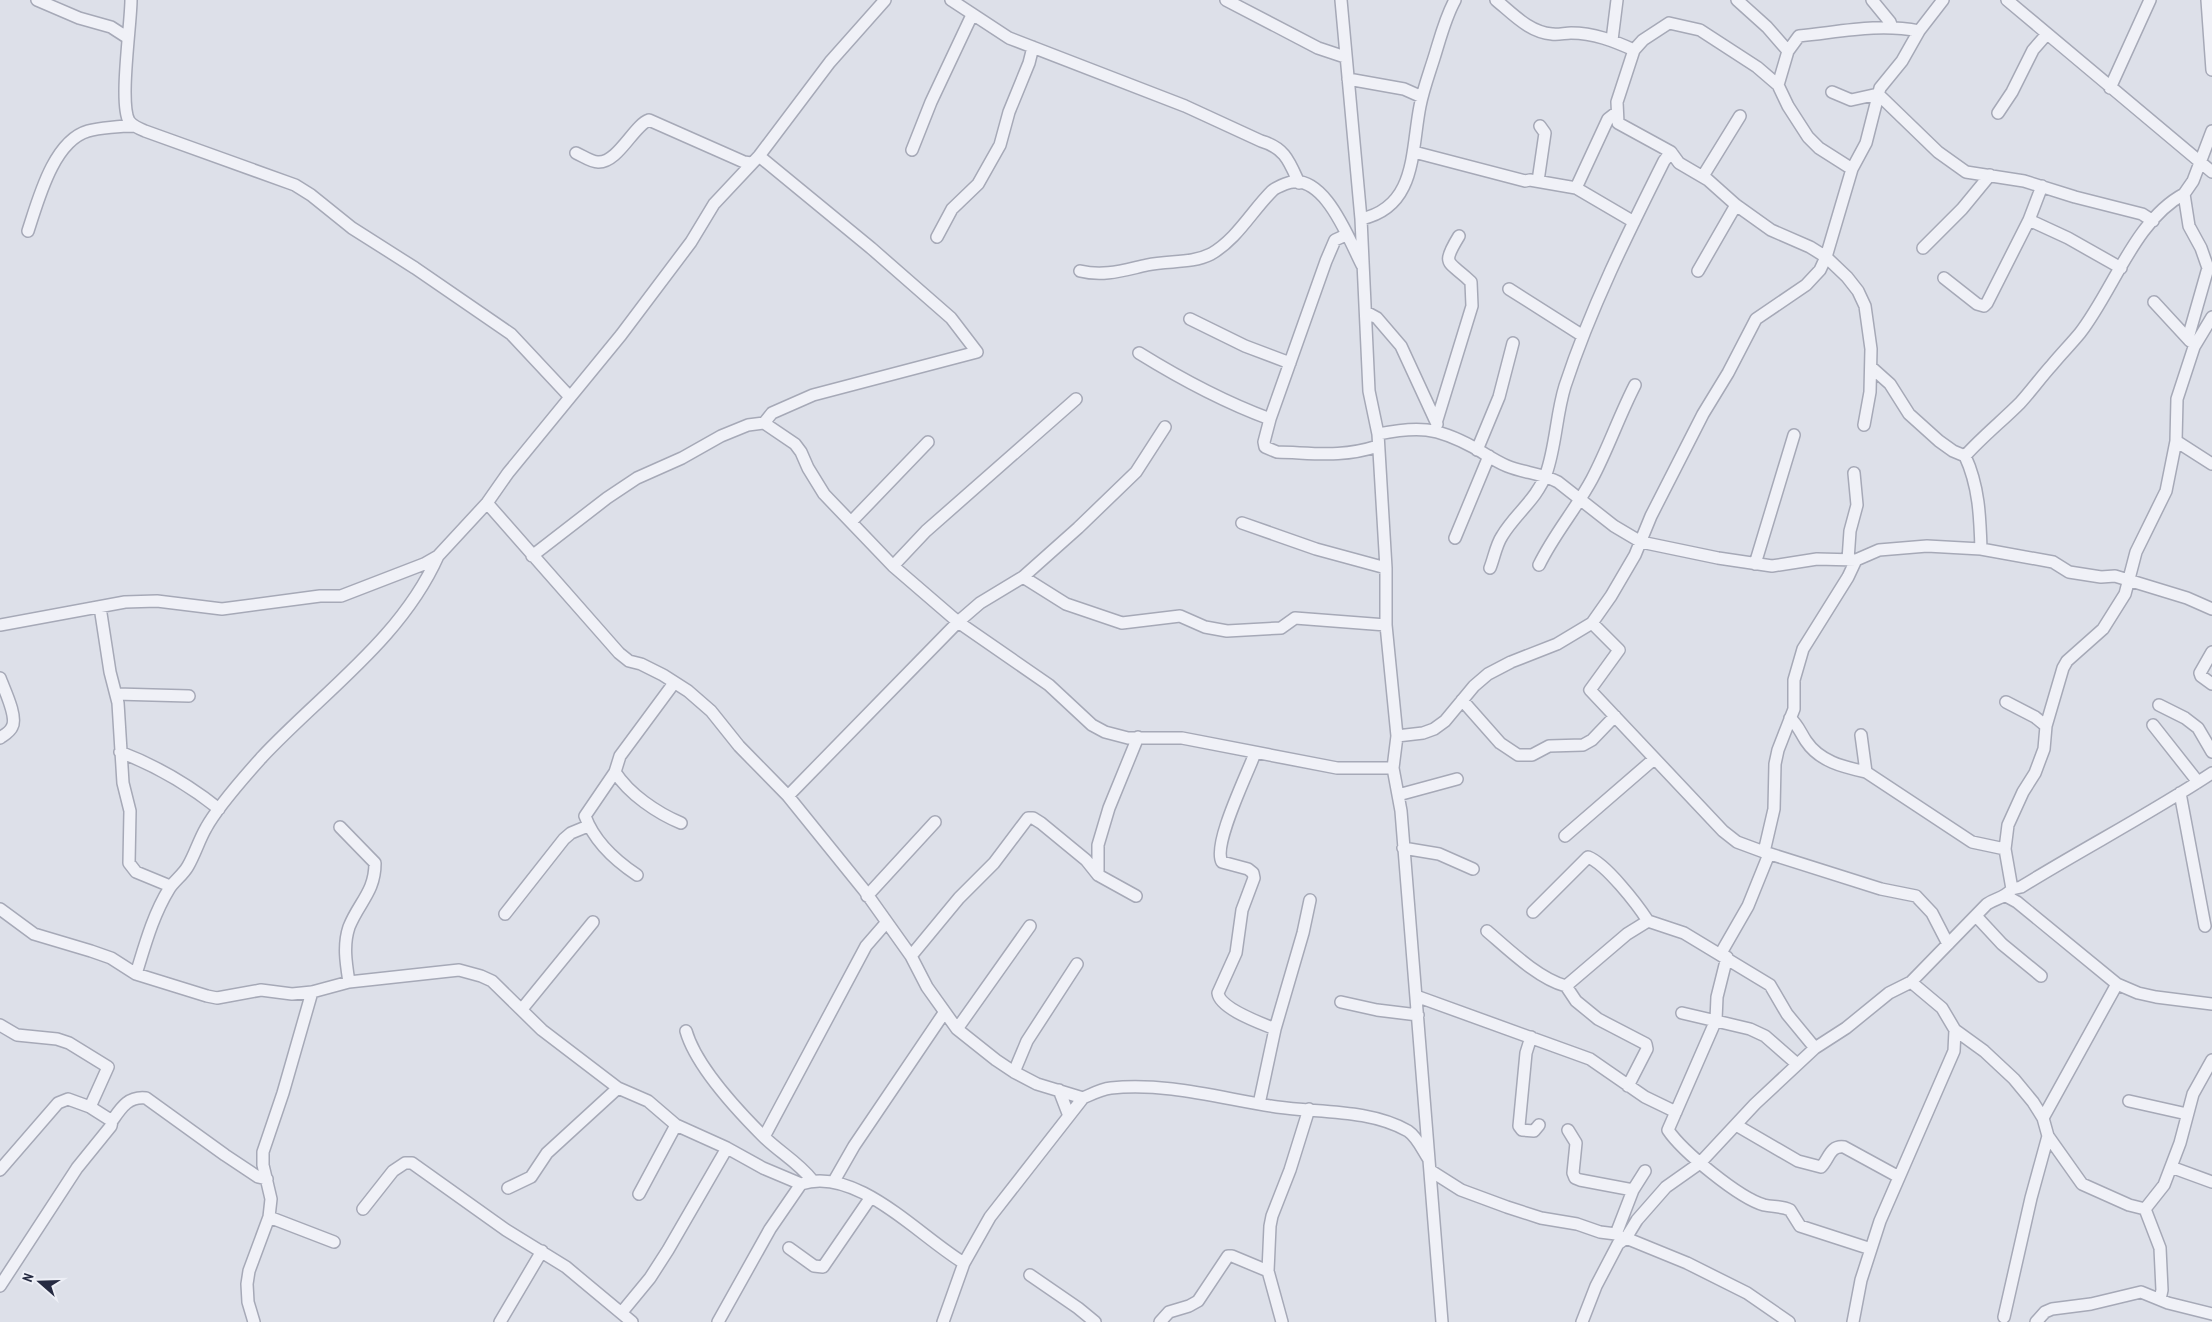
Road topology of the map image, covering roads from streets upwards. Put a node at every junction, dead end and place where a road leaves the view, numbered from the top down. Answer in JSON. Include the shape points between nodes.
{"nodes":[{"id":1,"x":37,"y":0,"type":"edge"},
{"id":2,"x":131,"y":0,"type":"edge"},
{"id":3,"x":885,"y":0,"type":"edge"},
{"id":4,"x":951,"y":0,"type":"edge"},
{"id":5,"x":1226,"y":0,"type":"edge"},
{"id":6,"x":1341,"y":0,"type":"edge"},
{"id":7,"x":1455,"y":0,"type":"edge"},
{"id":8,"x":1496,"y":0,"type":"edge"},
{"id":9,"x":1617,"y":0,"type":"edge"},
{"id":10,"x":1737,"y":0,"type":"edge"},
{"id":11,"x":1872,"y":0,"type":"edge"},
{"id":12,"x":1943,"y":0,"type":"edge"},
{"id":13,"x":2007,"y":0,"type":"edge"},
{"id":14,"x":2150,"y":0,"type":"edge"},
{"id":15,"x":2207,"y":0,"type":"edge"},
{"id":16,"x":972,"y":14,"type":"junction"},
{"id":17,"x":1892,"y":27,"type":"junction"},
{"id":18,"x":1919,"y":31,"type":"junction"},
{"id":19,"x":2047,"y":34,"type":"junction"},
{"id":20,"x":128,"y":38,"type":"junction"},
{"id":21,"x":1612,"y":40,"type":"junction"},
{"id":22,"x":1033,"y":47,"type":"junction"},
{"id":23,"x":1634,"y":50,"type":"junction"},
{"id":24,"x":1788,"y":51,"type":"junction"},
{"id":25,"x":1345,"y":57,"type":"junction"},
{"id":26,"x":2212,"y":70,"type":"edge"},
{"id":27,"x":1348,"y":79,"type":"junction"},
{"id":28,"x":1778,"y":85,"type":"junction"},
{"id":29,"x":2110,"y":88,"type":"junction"},
{"id":30,"x":1832,"y":92,"type":"dead end"},
{"id":31,"x":1878,"y":94,"type":"junction"},
{"id":32,"x":1422,"y":97,"type":"junction"},
{"id":33,"x":1617,"y":112,"type":"junction"},
{"id":34,"x":1998,"y":113,"type":"dead end"},
{"id":35,"x":1740,"y":116,"type":"dead end"},
{"id":36,"x":134,"y":126,"type":"junction"},
{"id":37,"x":1540,"y":126,"type":"dead end"},
{"id":38,"x":2212,"y":131,"type":"edge"},
{"id":39,"x":2209,"y":144,"type":"edge"},
{"id":40,"x":912,"y":150,"type":"dead end"},
{"id":41,"x":576,"y":152,"type":"dead end"},
{"id":42,"x":1414,"y":152,"type":"junction"},
{"id":43,"x":1671,"y":152,"type":"junction"},
{"id":44,"x":754,"y":160,"type":"junction"},
{"id":45,"x":2199,"y":163,"type":"junction"},
{"id":46,"x":1852,"y":169,"type":"junction"},
{"id":47,"x":2212,"y":172,"type":"edge"},
{"id":48,"x":1990,"y":175,"type":"junction"},
{"id":49,"x":1702,"y":176,"type":"junction"},
{"id":50,"x":1538,"y":181,"type":"junction"},
{"id":51,"x":1299,"y":182,"type":"junction"},
{"id":52,"x":2042,"y":186,"type":"junction"},
{"id":53,"x":1576,"y":188,"type":"junction"},
{"id":54,"x":2184,"y":194,"type":"junction"},
{"id":55,"x":1736,"y":205,"type":"junction"},
{"id":56,"x":1361,"y":219,"type":"junction"},
{"id":57,"x":2029,"y":220,"type":"junction"},
{"id":58,"x":2153,"y":221,"type":"junction"},
{"id":59,"x":1634,"y":222,"type":"junction"},
{"id":60,"x":28,"y":232,"type":"dead end"},
{"id":61,"x":1346,"y":235,"type":"junction"},
{"id":62,"x":1459,"y":236,"type":"dead end"},
{"id":63,"x":937,"y":237,"type":"dead end"},
{"id":64,"x":1923,"y":248,"type":"dead end"},
{"id":65,"x":2212,"y":256,"type":"edge"},
{"id":66,"x":1826,"y":257,"type":"junction"},
{"id":67,"x":2121,"y":268,"type":"junction"},
{"id":68,"x":2208,"y":268,"type":"junction"},
{"id":69,"x":1364,"y":269,"type":"junction"},
{"id":70,"x":1080,"y":271,"type":"dead end"},
{"id":71,"x":1698,"y":271,"type":"dead end"},
{"id":72,"x":1944,"y":278,"type":"dead end"},
{"id":73,"x":1509,"y":289,"type":"dead end"},
{"id":74,"x":2154,"y":302,"type":"dead end"},
{"id":75,"x":1366,"y":312,"type":"junction"},
{"id":76,"x":2212,"y":317,"type":"edge"},
{"id":77,"x":1190,"y":319,"type":"dead end"},
{"id":78,"x":1583,"y":336,"type":"junction"},
{"id":79,"x":2191,"y":342,"type":"junction"},
{"id":80,"x":1513,"y":343,"type":"dead end"},
{"id":81,"x":1139,"y":353,"type":"dead end"},
{"id":82,"x":1290,"y":363,"type":"junction"},
{"id":83,"x":1871,"y":367,"type":"junction"},
{"id":84,"x":1635,"y":385,"type":"dead end"},
{"id":85,"x":570,"y":397,"type":"junction"},
{"id":86,"x":1076,"y":400,"type":"dead end"},
{"id":87,"x":1270,"y":419,"type":"junction"},
{"id":88,"x":1437,"y":420,"type":"junction"},
{"id":89,"x":764,"y":423,"type":"junction"},
{"id":90,"x":1864,"y":424,"type":"dead end"},
{"id":91,"x":1165,"y":427,"type":"dead end"},
{"id":92,"x":1437,"y":432,"type":"junction"},
{"id":93,"x":1378,"y":434,"type":"junction"},
{"id":94,"x":1794,"y":435,"type":"dead end"},
{"id":95,"x":2176,"y":441,"type":"junction"},
{"id":96,"x":928,"y":442,"type":"dead end"},
{"id":97,"x":1378,"y":446,"type":"junction"},
{"id":98,"x":1478,"y":450,"type":"junction"},
{"id":99,"x":1489,"y":456,"type":"junction"},
{"id":100,"x":1966,"y":456,"type":"junction"},
{"id":101,"x":2212,"y":464,"type":"edge"},
{"id":102,"x":1854,"y":473,"type":"dead end"},
{"id":103,"x":1546,"y":476,"type":"junction"},
{"id":104,"x":1581,"y":499,"type":"junction"},
{"id":105,"x":487,"y":503,"type":"junction"},
{"id":106,"x":851,"y":522,"type":"junction"},
{"id":107,"x":1242,"y":523,"type":"dead end"},
{"id":108,"x":1455,"y":538,"type":"dead end"},
{"id":109,"x":1641,"y":542,"type":"junction"},
{"id":110,"x":1981,"y":549,"type":"junction"},
{"id":111,"x":438,"y":556,"type":"junction"},
{"id":112,"x":532,"y":556,"type":"junction"},
{"id":113,"x":1852,"y":560,"type":"junction"},
{"id":114,"x":1755,"y":564,"type":"junction"},
{"id":115,"x":1539,"y":565,"type":"dead end"},
{"id":116,"x":893,"y":566,"type":"junction"},
{"id":117,"x":1386,"y":568,"type":"junction"},
{"id":118,"x":1490,"y":568,"type":"dead end"},
{"id":119,"x":1023,"y":577,"type":"junction"},
{"id":120,"x":2130,"y":580,"type":"junction"},
{"id":121,"x":100,"y":607,"type":"junction"},
{"id":122,"x":2212,"y":609,"type":"edge"},
{"id":123,"x":958,"y":622,"type":"junction"},
{"id":124,"x":1592,"y":623,"type":"junction"},
{"id":125,"x":0,"y":625,"type":"edge"},
{"id":126,"x":1386,"y":625,"type":"junction"},
{"id":127,"x":2212,"y":652,"type":"edge"},
{"id":128,"x":0,"y":678,"type":"edge"},
{"id":129,"x":674,"y":682,"type":"junction"},
{"id":130,"x":2212,"y":684,"type":"edge"},
{"id":131,"x":116,"y":694,"type":"junction"},
{"id":132,"x":189,"y":696,"type":"dead end"},
{"id":133,"x":1462,"y":700,"type":"junction"},
{"id":134,"x":2006,"y":702,"type":"dead end"},
{"id":135,"x":2159,"y":705,"type":"dead end"},
{"id":136,"x":1615,"y":716,"type":"junction"},
{"id":137,"x":1790,"y":718,"type":"junction"},
{"id":138,"x":2153,"y":725,"type":"dead end"},
{"id":139,"x":2046,"y":726,"type":"junction"},
{"id":140,"x":1861,"y":735,"type":"dead end"},
{"id":141,"x":1397,"y":736,"type":"junction"},
{"id":142,"x":1138,"y":737,"type":"junction"},
{"id":143,"x":0,"y":738,"type":"edge"},
{"id":144,"x":120,"y":752,"type":"junction"},
{"id":145,"x":2212,"y":752,"type":"edge"},
{"id":146,"x":1255,"y":753,"type":"junction"},
{"id":147,"x":1654,"y":759,"type":"junction"},
{"id":148,"x":1393,"y":768,"type":"junction"},
{"id":149,"x":615,"y":772,"type":"junction"},
{"id":150,"x":1866,"y":772,"type":"junction"},
{"id":151,"x":2212,"y":773,"type":"edge"},
{"id":152,"x":1457,"y":779,"type":"dead end"},
{"id":153,"x":2198,"y":782,"type":"junction"},
{"id":154,"x":2180,"y":793,"type":"junction"},
{"id":155,"x":1398,"y":795,"type":"junction"},
{"id":156,"x":788,"y":796,"type":"junction"},
{"id":157,"x":219,"y":810,"type":"junction"},
{"id":158,"x":935,"y":822,"type":"dead end"},
{"id":159,"x":681,"y":823,"type":"dead end"},
{"id":160,"x":588,"y":826,"type":"junction"},
{"id":161,"x":340,"y":827,"type":"dead end"},
{"id":162,"x":1564,"y":836,"type":"dead end"},
{"id":163,"x":1403,"y":848,"type":"junction"},
{"id":164,"x":2006,"y":850,"type":"junction"},
{"id":165,"x":1766,"y":853,"type":"junction"},
{"id":166,"x":1473,"y":869,"type":"dead end"},
{"id":167,"x":637,"y":875,"type":"dead end"},
{"id":168,"x":1098,"y":875,"type":"junction"},
{"id":169,"x":170,"y":886,"type":"junction"},
{"id":170,"x":2009,"y":893,"type":"junction"},
{"id":171,"x":867,"y":896,"type":"junction"},
{"id":172,"x":1136,"y":896,"type":"dead end"},
{"id":173,"x":1310,"y":900,"type":"dead end"},
{"id":174,"x":0,"y":909,"type":"edge"},
{"id":175,"x":1533,"y":912,"type":"dead end"},
{"id":176,"x":505,"y":914,"type":"dead end"},
{"id":177,"x":1976,"y":916,"type":"junction"},
{"id":178,"x":1648,"y":921,"type":"junction"},
{"id":179,"x":593,"y":922,"type":"dead end"},
{"id":180,"x":886,"y":923,"type":"junction"},
{"id":181,"x":1030,"y":926,"type":"dead end"},
{"id":182,"x":2205,"y":926,"type":"dead end"},
{"id":183,"x":1487,"y":931,"type":"dead end"},
{"id":184,"x":1948,"y":944,"type":"junction"},
{"id":185,"x":1724,"y":955,"type":"junction"},
{"id":186,"x":911,"y":956,"type":"junction"},
{"id":187,"x":1076,"y":964,"type":"dead end"},
{"id":188,"x":136,"y":974,"type":"junction"},
{"id":189,"x":2041,"y":976,"type":"dead end"},
{"id":190,"x":349,"y":982,"type":"junction"},
{"id":191,"x":1911,"y":982,"type":"junction"},
{"id":192,"x":2117,"y":984,"type":"junction"},
{"id":193,"x":1566,"y":986,"type":"junction"},
{"id":194,"x":312,"y":992,"type":"junction"},
{"id":195,"x":1416,"y":996,"type":"junction"},
{"id":196,"x":1341,"y":1002,"type":"dead end"},
{"id":197,"x":2212,"y":1004,"type":"edge"},
{"id":198,"x":522,"y":1009,"type":"junction"},
{"id":199,"x":944,"y":1013,"type":"junction"},
{"id":200,"x":1682,"y":1013,"type":"dead end"},
{"id":201,"x":1418,"y":1014,"type":"junction"},
{"id":202,"x":1716,"y":1020,"type":"junction"},
{"id":203,"x":0,"y":1025,"type":"edge"},
{"id":204,"x":957,"y":1029,"type":"junction"},
{"id":205,"x":1275,"y":1029,"type":"junction"},
{"id":206,"x":1955,"y":1030,"type":"junction"},
{"id":207,"x":686,"y":1031,"type":"dead end"},
{"id":208,"x":1531,"y":1037,"type":"junction"},
{"id":209,"x":1816,"y":1048,"type":"junction"},
{"id":210,"x":2212,"y":1060,"type":"edge"},
{"id":211,"x":1797,"y":1064,"type":"junction"},
{"id":212,"x":1014,"y":1072,"type":"junction"},
{"id":213,"x":1628,"y":1086,"type":"junction"},
{"id":214,"x":618,"y":1088,"type":"junction"},
{"id":215,"x":1058,"y":1090,"type":"junction"},
{"id":216,"x":1082,"y":1098,"type":"junction"},
{"id":217,"x":2129,"y":1101,"type":"dead end"},
{"id":218,"x":1259,"y":1104,"type":"junction"},
{"id":219,"x":90,"y":1107,"type":"junction"},
{"id":220,"x":1309,"y":1109,"type":"junction"},
{"id":221,"x":1676,"y":1112,"type":"junction"},
{"id":222,"x":2187,"y":1114,"type":"junction"},
{"id":223,"x":1069,"y":1116,"type":"junction"},
{"id":224,"x":2043,"y":1118,"type":"junction"},
{"id":225,"x":112,"y":1121,"type":"junction"},
{"id":226,"x":1539,"y":1125,"type":"dead end"},
{"id":227,"x":1736,"y":1125,"type":"junction"},
{"id":228,"x":676,"y":1126,"type":"junction"},
{"id":229,"x":1568,"y":1130,"type":"dead end"},
{"id":230,"x":2048,"y":1136,"type":"junction"},
{"id":231,"x":764,"y":1137,"type":"junction"},
{"id":232,"x":727,"y":1148,"type":"junction"},
{"id":233,"x":1700,"y":1164,"type":"junction"},
{"id":234,"x":1430,"y":1165,"type":"junction"},
{"id":235,"x":2171,"y":1167,"type":"junction"},
{"id":236,"x":0,"y":1170,"type":"edge"},
{"id":237,"x":1645,"y":1171,"type":"dead end"},
{"id":238,"x":1900,"y":1177,"type":"junction"},
{"id":239,"x":267,"y":1179,"type":"junction"},
{"id":240,"x":834,"y":1181,"type":"junction"},
{"id":241,"x":806,"y":1182,"type":"junction"},
{"id":242,"x":2212,"y":1182,"type":"edge"},
{"id":243,"x":508,"y":1188,"type":"dead end"},
{"id":244,"x":1633,"y":1190,"type":"junction"},
{"id":245,"x":639,"y":1194,"type":"dead end"},
{"id":246,"x":871,"y":1197,"type":"junction"},
{"id":247,"x":363,"y":1209,"type":"dead end"},
{"id":248,"x":2145,"y":1209,"type":"junction"},
{"id":249,"x":269,"y":1217,"type":"junction"},
{"id":250,"x":1621,"y":1236,"type":"junction"},
{"id":251,"x":334,"y":1242,"type":"dead end"},
{"id":252,"x":788,"y":1248,"type":"dead end"},
{"id":253,"x":1871,"y":1248,"type":"junction"},
{"id":254,"x":542,"y":1252,"type":"junction"},
{"id":255,"x":964,"y":1263,"type":"junction"},
{"id":256,"x":1268,"y":1271,"type":"junction"},
{"id":257,"x":1030,"y":1275,"type":"dead end"},
{"id":258,"x":0,"y":1286,"type":"edge"},
{"id":259,"x":2160,"y":1299,"type":"junction"},
{"id":260,"x":622,"y":1312,"type":"junction"},
{"id":261,"x":2212,"y":1314,"type":"edge"},
{"id":262,"x":2004,"y":1317,"type":"dead end"},
{"id":263,"x":254,"y":1322,"type":"edge"},
{"id":264,"x":500,"y":1322,"type":"edge"},
{"id":265,"x":632,"y":1322,"type":"edge"},
{"id":266,"x":718,"y":1322,"type":"edge"},
{"id":267,"x":943,"y":1322,"type":"edge"},
{"id":268,"x":1095,"y":1322,"type":"edge"},
{"id":269,"x":1160,"y":1322,"type":"edge"},
{"id":270,"x":1282,"y":1322,"type":"edge"},
{"id":271,"x":1442,"y":1322,"type":"edge"},
{"id":272,"x":1582,"y":1322,"type":"edge"},
{"id":273,"x":1789,"y":1322,"type":"edge"},
{"id":274,"x":1853,"y":1322,"type":"edge"},
{"id":275,"x":2036,"y":1322,"type":"edge"}],
"edges":[{"from":1,"to":20,"type":"street","via":[[79,18],[111,27]]},
{"from":2,"to":20,"type":"street"},
{"from":3,"to":44,"type":"street","via":[[830,62]]},
{"from":4,"to":16,"type":"street"},
{"from":5,"to":25,"type":"street","via":[[1318,48]]},
{"from":6,"to":25,"type":"street"},
{"from":7,"to":32,"type":"street"},
{"from":8,"to":21,"type":"street","via":[[1521,22],[1541,31],[1585,34]]},
{"from":9,"to":21,"type":"street"},
{"from":10,"to":24,"type":"street"},
{"from":11,"to":17,"type":"street"},
{"from":12,"to":18,"type":"street"},
{"from":13,"to":19,"type":"street"},
{"from":14,"to":29,"type":"street"},
{"from":15,"to":26,"type":"street"},
{"from":16,"to":22,"type":"street","via":[[1009,38]]},
{"from":16,"to":40,"type":"street"},
{"from":17,"to":18,"type":"street"},
{"from":17,"to":24,"type":"street","via":[[1799,36]]},
{"from":18,"to":31,"type":"street"},
{"from":19,"to":29,"type":"street"},
{"from":19,"to":34,"type":"street","via":[[2033,50]]},
{"from":20,"to":36,"type":"street","via":[[126,98],[128,120]]},
{"from":21,"to":23,"type":"street"},
{"from":22,"to":51,"type":"street","via":[[1272,144],[1288,159]]},
{"from":22,"to":63,"type":"street","via":[[1000,145],[978,184],[952,209]]},
{"from":23,"to":28,"type":"street","via":[[1668,23],[1686,26],[1724,44]]},
{"from":23,"to":33,"type":"street","via":[[1617,102]]},
{"from":24,"to":28,"type":"street"},
{"from":25,"to":27,"type":"street"},
{"from":27,"to":32,"type":"street","via":[[1404,89]]},
{"from":27,"to":56,"type":"street"},
{"from":28,"to":46,"type":"street","via":[[1808,137]]},
{"from":29,"to":45,"type":"street"},
{"from":30,"to":31,"type":"street","via":[[1851,100]]},
{"from":31,"to":46,"type":"street","via":[[1866,143]]},
{"from":31,"to":48,"type":"street","via":[[1954,166],[1973,175]]},
{"from":32,"to":42,"type":"street"},
{"from":33,"to":43,"type":"street","via":[[1618,123]]},
{"from":33,"to":53,"type":"street","via":[[1608,119]]},
{"from":35,"to":49,"type":"street"},
{"from":36,"to":60,"type":"street","via":[[87,131],[66,146],[43,184]]},
{"from":36,"to":85,"type":"street","via":[[295,184],[352,228],[511,334]]},
{"from":37,"to":50,"type":"street","via":[[1545,133]]},
{"from":38,"to":39,"type":"street"},
{"from":39,"to":45,"type":"street"},
{"from":41,"to":44,"type":"street","via":[[593,161],[603,161],[623,148],[641,124],[649,120],[744,162]]},
{"from":42,"to":50,"type":"street","via":[[1491,174]]},
{"from":42,"to":56,"type":"street","via":[[1398,198],[1377,216]]},
{"from":43,"to":49,"type":"street","via":[[1679,163]]},
{"from":43,"to":59,"type":"street"},
{"from":44,"to":85,"type":"street","via":[[714,204],[691,242]]},
{"from":44,"to":89,"type":"street","via":[[803,191],[944,313],[977,352],[813,395],[772,413]]},
{"from":45,"to":47,"type":"street"},
{"from":45,"to":54,"type":"street"},
{"from":46,"to":66,"type":"street"},
{"from":48,"to":52,"type":"street"},
{"from":48,"to":64,"type":"street"},
{"from":49,"to":55,"type":"street"},
{"from":50,"to":53,"type":"street"},
{"from":51,"to":61,"type":"street","via":[[1320,192]]},
{"from":51,"to":70,"type":"street","via":[[1273,189],[1238,232],[1209,255],[1192,261],[1156,263],[1106,275]]},
{"from":52,"to":57,"type":"street"},
{"from":52,"to":58,"type":"street","via":[[2142,214]]},
{"from":53,"to":59,"type":"street"},
{"from":54,"to":58,"type":"street","via":[[2174,199]]},
{"from":54,"to":68,"type":"street","via":[[2189,226]]},
{"from":55,"to":66,"type":"street","via":[[1771,230]]},
{"from":55,"to":71,"type":"street"},
{"from":56,"to":69,"type":"street"},
{"from":57,"to":67,"type":"street"},
{"from":57,"to":72,"type":"street","via":[[1984,306]]},
{"from":58,"to":67,"type":"street","via":[[2130,250]]},
{"from":59,"to":78,"type":"street"},
{"from":61,"to":69,"type":"street"},
{"from":61,"to":82,"type":"street","via":[[1336,240],[1332,247]]},
{"from":62,"to":88,"type":"street","via":[[1448,253],[1448,259],[1471,282],[1474,296]]},
{"from":65,"to":68,"type":"street"},
{"from":66,"to":83,"type":"street","via":[[1847,277],[1865,306]]},
{"from":66,"to":109,"type":"street","via":[[1820,270],[1806,284],[1756,319],[1699,421]]},
{"from":67,"to":100,"type":"street","via":[[2080,333],[2020,403]]},
{"from":68,"to":79,"type":"street"},
{"from":69,"to":75,"type":"street"},
{"from":73,"to":78,"type":"street"},
{"from":74,"to":79,"type":"street"},
{"from":75,"to":88,"type":"street","via":[[1377,318],[1401,346]]},
{"from":75,"to":93,"type":"street","via":[[1369,390]]},
{"from":76,"to":79,"type":"street"},
{"from":77,"to":82,"type":"street","via":[[1245,346]]},
{"from":78,"to":103,"type":"street","via":[[1560,405]]},
{"from":79,"to":95,"type":"street","via":[[2177,399]]},
{"from":80,"to":98,"type":"street","via":[[1500,397]]},
{"from":81,"to":87,"type":"street","via":[[1236,407]]},
{"from":82,"to":87,"type":"street"},
{"from":83,"to":90,"type":"street"},
{"from":83,"to":100,"type":"street","via":[[1890,384],[1909,414],[1939,441]]},
{"from":84,"to":104,"type":"street"},
{"from":85,"to":105,"type":"street"},
{"from":86,"to":116,"type":"street","via":[[926,531]]},
{"from":87,"to":97,"type":"street","via":[[1264,442],[1269,450],[1338,455]]},
{"from":88,"to":92,"type":"street"},
{"from":89,"to":106,"type":"street","via":[[795,444],[824,494]]},
{"from":89,"to":112,"type":"street","via":[[748,425],[721,436],[637,478]]},
{"from":91,"to":119,"type":"street","via":[[1136,472]]},
{"from":92,"to":93,"type":"street","via":[[1419,428]]},
{"from":92,"to":98,"type":"street"},
{"from":93,"to":97,"type":"street"},
{"from":94,"to":114,"type":"street"},
{"from":95,"to":101,"type":"street"},
{"from":95,"to":120,"type":"street","via":[[2166,491],[2136,552]]},
{"from":96,"to":106,"type":"street"},
{"from":97,"to":117,"type":"street"},
{"from":98,"to":99,"type":"street"},
{"from":99,"to":103,"type":"street","via":[[1505,466]]},
{"from":99,"to":108,"type":"street"},
{"from":100,"to":110,"type":"street","via":[[1974,477]]},
{"from":102,"to":113,"type":"street","via":[[1857,505],[1850,530]]},
{"from":103,"to":104,"type":"street"},
{"from":103,"to":118,"type":"street","via":[[1536,495],[1501,536]]},
{"from":104,"to":109,"type":"street","via":[[1626,535]]},
{"from":104,"to":115,"type":"street","via":[[1551,541]]},
{"from":105,"to":111,"type":"street"},
{"from":105,"to":112,"type":"street"},
{"from":106,"to":116,"type":"street"},
{"from":107,"to":117,"type":"street","via":[[1316,549]]},
{"from":109,"to":114,"type":"street"},
{"from":109,"to":124,"type":"street"},
{"from":110,"to":113,"type":"street","via":[[1927,546],[1879,550]]},
{"from":110,"to":120,"type":"street","via":[[2053,562],[2069,572]]},
{"from":111,"to":121,"type":"street","via":[[341,596],[222,609],[156,602],[125,602]]},
{"from":111,"to":157,"type":"street","via":[[408,609],[384,638],[262,758]]},
{"from":112,"to":129,"type":"street","via":[[619,653]]},
{"from":113,"to":114,"type":"street","via":[[1817,559],[1772,566]]},
{"from":113,"to":137,"type":"street","via":[[1848,577],[1803,649],[1794,680],[1794,709]]},
{"from":116,"to":123,"type":"street"},
{"from":117,"to":126,"type":"street"},
{"from":119,"to":123,"type":"street","via":[[980,603]]},
{"from":119,"to":126,"type":"street","via":[[1066,604],[1122,623],[1180,616],[1205,627],[1227,631],[1282,628],[1295,618]]},
{"from":120,"to":122,"type":"street"},
{"from":120,"to":139,"type":"street","via":[[2104,629],[2067,661]]},
{"from":121,"to":125,"type":"street"},
{"from":121,"to":131,"type":"street"},
{"from":123,"to":142,"type":"street","via":[[1049,685],[1092,725],[1116,736]]},
{"from":123,"to":156,"type":"street"},
{"from":124,"to":133,"type":"street","via":[[1557,644],[1488,674]]},
{"from":124,"to":136,"type":"street","via":[[1619,650],[1590,690]]},
{"from":126,"to":141,"type":"street"},
{"from":127,"to":130,"type":"street","via":[[2200,673]]},
{"from":128,"to":143,"type":"street","via":[[14,721],[13,727]]},
{"from":129,"to":149,"type":"street","via":[[620,756]]},
{"from":129,"to":156,"type":"street","via":[[711,711],[739,746]]},
{"from":131,"to":132,"type":"street"},
{"from":131,"to":144,"type":"street"},
{"from":133,"to":136,"type":"street","via":[[1500,743],[1518,755],[1532,755],[1549,746],[1583,745]]},
{"from":133,"to":141,"type":"street","via":[[1434,729]]},
{"from":134,"to":139,"type":"street"},
{"from":135,"to":145,"type":"street","via":[[2198,728]]},
{"from":136,"to":147,"type":"street"},
{"from":137,"to":150,"type":"street","via":[[1812,749],[1844,768]]},
{"from":137,"to":165,"type":"street","via":[[1775,764],[1774,809]]},
{"from":138,"to":153,"type":"street"},
{"from":139,"to":164,"type":"street","via":[[2044,749],[2035,773],[2008,825]]},
{"from":140,"to":150,"type":"street"},
{"from":141,"to":148,"type":"street"},
{"from":142,"to":146,"type":"street","via":[[1182,738]]},
{"from":142,"to":168,"type":"street","via":[[1109,808],[1098,846]]},
{"from":144,"to":157,"type":"street","via":[[168,773],[196,790]]},
{"from":144,"to":169,"type":"street","via":[[130,811],[129,863],[136,872]]},
{"from":146,"to":148,"type":"street","via":[[1337,768]]},
{"from":146,"to":205,"type":"street","via":[[1227,816],[1219,852],[1222,862],[1248,869],[1254,878],[1242,910],[1236,953],[1218,998],[1226,1006]]},
{"from":147,"to":162,"type":"street"},
{"from":147,"to":165,"type":"street","via":[[1722,831],[1738,842]]},
{"from":148,"to":155,"type":"street"},
{"from":149,"to":159,"type":"street","via":[[648,804]]},
{"from":149,"to":160,"type":"street","via":[[585,816]]},
{"from":150,"to":164,"type":"street","via":[[1972,842]]},
{"from":151,"to":153,"type":"street"},
{"from":152,"to":155,"type":"street"},
{"from":153,"to":154,"type":"street"},
{"from":154,"to":170,"type":"street"},
{"from":154,"to":182,"type":"street"},
{"from":155,"to":163,"type":"street"},
{"from":156,"to":171,"type":"street"},
{"from":157,"to":169,"type":"street","via":[[206,828],[188,866]]},
{"from":158,"to":171,"type":"street"},
{"from":160,"to":167,"type":"street","via":[[604,847]]},
{"from":160,"to":176,"type":"street","via":[[564,839]]},
{"from":161,"to":190,"type":"street","via":[[375,863],[372,886],[349,929],[345,953]]},
{"from":163,"to":166,"type":"street","via":[[1444,856]]},
{"from":163,"to":195,"type":"street"},
{"from":164,"to":170,"type":"street"},
{"from":165,"to":184,"type":"street","via":[[1881,889],[1916,896],[1932,913]]},
{"from":165,"to":185,"type":"street","via":[[1748,906]]},
{"from":168,"to":172,"type":"street"},
{"from":168,"to":186,"type":"street","via":[[1086,860],[1041,823],[1028,818],[994,864]]},
{"from":169,"to":188,"type":"street","via":[[155,915]]},
{"from":170,"to":177,"type":"street","via":[[1991,901]]},
{"from":170,"to":192,"type":"street"},
{"from":171,"to":180,"type":"street"},
{"from":173,"to":205,"type":"street"},
{"from":174,"to":188,"type":"street","via":[[34,934],[111,958]]},
{"from":175,"to":178,"type":"street","via":[[1588,857],[1632,898]]},
{"from":177,"to":184,"type":"street"},
{"from":177,"to":189,"type":"street","via":[[2002,944]]},
{"from":178,"to":185,"type":"street","via":[[1684,933]]},
{"from":178,"to":193,"type":"street"},
{"from":179,"to":198,"type":"street"},
{"from":180,"to":186,"type":"street"},
{"from":180,"to":231,"type":"street","via":[[866,946]]},
{"from":181,"to":204,"type":"street"},
{"from":183,"to":193,"type":"street","via":[[1517,957],[1556,984]]},
{"from":184,"to":191,"type":"street"},
{"from":185,"to":202,"type":"street"},
{"from":185,"to":209,"type":"street","via":[[1770,985],[1787,1014]]},
{"from":186,"to":199,"type":"street"},
{"from":187,"to":212,"type":"street","via":[[1032,1033]]},
{"from":188,"to":194,"type":"street","via":[[217,998],[261,990],[292,994]]},
{"from":190,"to":194,"type":"street"},
{"from":190,"to":198,"type":"street","via":[[458,970],[492,981]]},
{"from":191,"to":206,"type":"street","via":[[1942,1008]]},
{"from":191,"to":209,"type":"street","via":[[1889,993]]},
{"from":192,"to":197,"type":"street","via":[[2156,997]]},
{"from":192,"to":224,"type":"street"},
{"from":193,"to":213,"type":"street","via":[[1576,1001],[1598,1020],[1646,1044]]},
{"from":194,"to":239,"type":"street","via":[[263,1152]]},
{"from":195,"to":201,"type":"street"},
{"from":195,"to":208,"type":"street"},
{"from":196,"to":201,"type":"street"},
{"from":198,"to":214,"type":"street","via":[[542,1030]]},
{"from":199,"to":204,"type":"street"},
{"from":199,"to":240,"type":"street"},
{"from":200,"to":202,"type":"street"},
{"from":201,"to":234,"type":"street"},
{"from":202,"to":211,"type":"street","via":[[1765,1036]]},
{"from":202,"to":221,"type":"street"},
{"from":203,"to":219,"type":"street","via":[[17,1035],[69,1043],[108,1067]]},
{"from":204,"to":212,"type":"street"},
{"from":205,"to":218,"type":"street"},
{"from":206,"to":224,"type":"street","via":[[2014,1078]]},
{"from":206,"to":238,"type":"street","via":[[1954,1051]]},
{"from":207,"to":231,"type":"street","via":[[690,1044],[723,1093]]},
{"from":208,"to":213,"type":"street","via":[[1590,1059]]},
{"from":208,"to":226,"type":"street","via":[[1526,1053],[1519,1126],[1522,1130],[1534,1131]]},
{"from":209,"to":211,"type":"street"},
{"from":210,"to":222,"type":"street","via":[[2192,1094]]},
{"from":211,"to":227,"type":"street"},
{"from":212,"to":215,"type":"street"},
{"from":213,"to":221,"type":"street"},
{"from":214,"to":228,"type":"street","via":[[648,1101]]},
{"from":214,"to":243,"type":"street","via":[[547,1153],[531,1177]]},
{"from":215,"to":216,"type":"street"},
{"from":215,"to":223,"type":"street"},
{"from":216,"to":218,"type":"street","via":[[1111,1088],[1164,1089]]},
{"from":216,"to":223,"type":"street"},
{"from":217,"to":222,"type":"street"},
{"from":218,"to":220,"type":"street"},
{"from":219,"to":225,"type":"street"},
{"from":219,"to":236,"type":"street","via":[[68,1100],[58,1103]]},
{"from":220,"to":234,"type":"street","via":[[1368,1118],[1408,1131],[1415,1137]]},
{"from":220,"to":256,"type":"street","via":[[1272,1216]]},
{"from":221,"to":233,"type":"street","via":[[1668,1130]]},
{"from":222,"to":235,"type":"street"},
{"from":223,"to":255,"type":"street","via":[[990,1217]]},
{"from":224,"to":230,"type":"street"},
{"from":225,"to":239,"type":"street","via":[[124,1104],[136,1097],[146,1098],[225,1155],[258,1177]]},
{"from":225,"to":258,"type":"street","via":[[77,1168]]},
{"from":227,"to":233,"type":"street"},
{"from":227,"to":238,"type":"street","via":[[1798,1161],[1821,1167],[1834,1148],[1844,1147]]},
{"from":228,"to":232,"type":"street"},
{"from":228,"to":245,"type":"street"},
{"from":229,"to":244,"type":"street","via":[[1576,1143],[1575,1178]]},
{"from":230,"to":248,"type":"street","via":[[2082,1184]]},
{"from":230,"to":262,"type":"street","via":[[2030,1198]]},
{"from":231,"to":241,"type":"street","via":[[801,1166]]},
{"from":232,"to":241,"type":"street","via":[[763,1168]]},
{"from":232,"to":260,"type":"street","via":[[668,1250]]},
{"from":233,"to":250,"type":"street","via":[[1666,1187]]},
{"from":233,"to":253,"type":"street","via":[[1757,1202],[1790,1210],[1800,1226]]},
{"from":234,"to":250,"type":"street","via":[[1461,1190],[1506,1207]]},
{"from":234,"to":271,"type":"street"},
{"from":235,"to":242,"type":"street"},
{"from":235,"to":248,"type":"street","via":[[2164,1185]]},
{"from":237,"to":244,"type":"street"},
{"from":238,"to":253,"type":"street"},
{"from":239,"to":249,"type":"street","via":[[271,1199]]},
{"from":240,"to":241,"type":"street"},
{"from":240,"to":246,"type":"street"},
{"from":241,"to":266,"type":"street","via":[[770,1229]]},
{"from":244,"to":250,"type":"street"},
{"from":246,"to":252,"type":"street","via":[[823,1267],[814,1266]]},
{"from":246,"to":255,"type":"street"},
{"from":247,"to":254,"type":"street","via":[[393,1171],[405,1163],[412,1164]]},
{"from":248,"to":259,"type":"street","via":[[2160,1248]]},
{"from":249,"to":251,"type":"street"},
{"from":249,"to":263,"type":"street","via":[[247,1284]]},
{"from":250,"to":272,"type":"street"},
{"from":250,"to":273,"type":"street","via":[[1687,1263],[1747,1293]]},
{"from":253,"to":274,"type":"street"},
{"from":254,"to":260,"type":"street"},
{"from":254,"to":264,"type":"street"},
{"from":255,"to":267,"type":"street"},
{"from":256,"to":269,"type":"street","via":[[1228,1256],[1198,1301],[1169,1312]]},
{"from":256,"to":270,"type":"street"},
{"from":257,"to":268,"type":"street"},
{"from":259,"to":261,"type":"street"},
{"from":259,"to":275,"type":"street","via":[[2141,1292],[2127,1294],[2091,1304],[2052,1309]]},
{"from":260,"to":265,"type":"street"}]}
